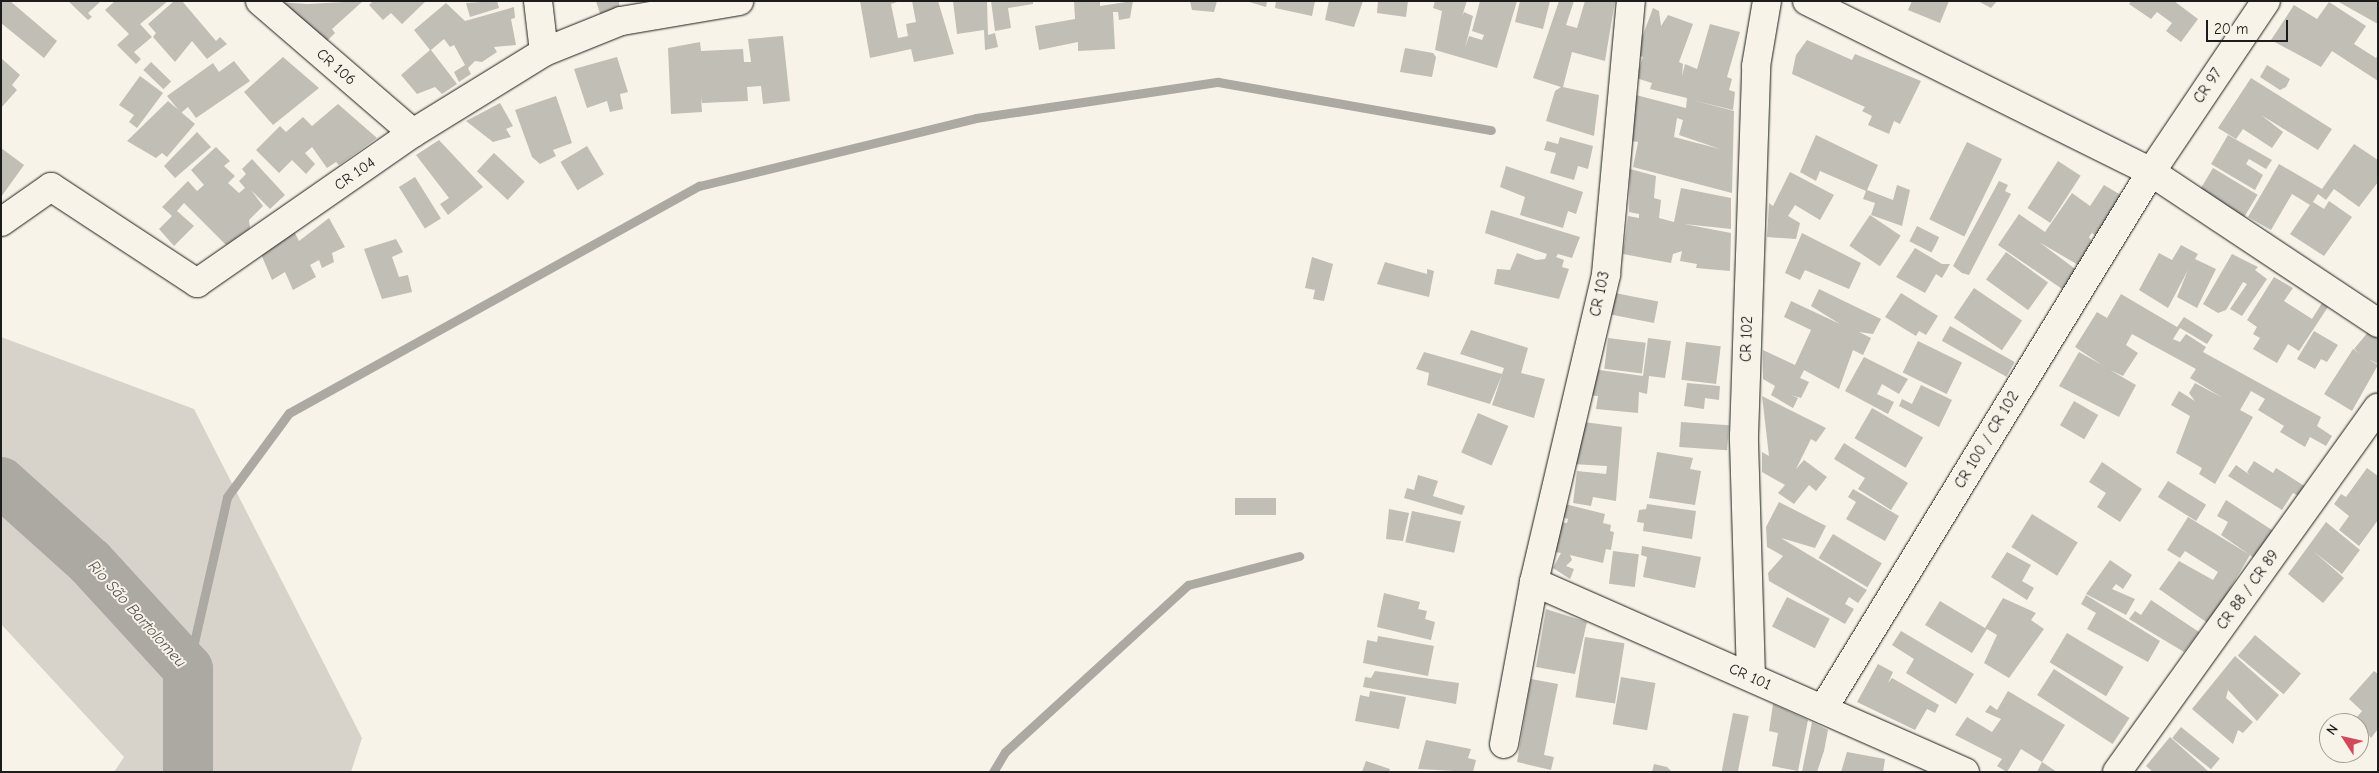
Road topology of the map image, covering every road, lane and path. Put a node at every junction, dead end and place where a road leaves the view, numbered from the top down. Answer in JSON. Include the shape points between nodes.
{"nodes":[{"id":1,"x":260,"y":1,"type":"edge"},
{"id":2,"x":538,"y":1,"type":"edge"},
{"id":3,"x":738,"y":1,"type":"edge"},
{"id":4,"x":1631,"y":1,"type":"edge"},
{"id":5,"x":1767,"y":1,"type":"edge"},
{"id":6,"x":1807,"y":1,"type":"edge"},
{"id":7,"x":2266,"y":1,"type":"edge"},
{"id":8,"x":544,"y":52,"type":"junction"},
{"id":9,"x":413,"y":133,"type":"junction"},
{"id":10,"x":2151,"y":172,"type":"junction"},
{"id":11,"x":1,"y":222,"type":"edge"},
{"id":12,"x":2378,"y":323,"type":"edge"},
{"id":13,"x":2378,"y":408,"type":"edge"},
{"id":14,"x":1534,"y":582,"type":"junction"},
{"id":15,"x":1751,"y":677,"type":"junction"},
{"id":16,"x":1823,"y":709,"type":"junction"},
{"id":17,"x":1504,"y":744,"type":"dead end"},
{"id":18,"x":1965,"y":772,"type":"edge"},
{"id":19,"x":2118,"y":772,"type":"edge"}],
"edges":[{"from":1,"to":9,"type":"street","name":"CR 106"},
{"from":2,"to":8,"type":"street"},
{"from":3,"to":8,"type":"street","name":"CR 104","via":[[621,21]]},
{"from":4,"to":14,"type":"street","name":"CR 103","via":[[1606,274]]},
{"from":5,"to":15,"type":"street","name":"CR 102","via":[[1756,66],[1744,436]]},
{"from":6,"to":10,"type":"street"},
{"from":7,"to":10,"type":"street","name":"CR 97"},
{"from":8,"to":9,"type":"street","name":"CR 104"},
{"from":9,"to":11,"type":"street","name":"CR 104","via":[[197,283],[51,187]]},
{"from":10,"to":12,"type":"street"},
{"from":10,"to":16,"type":"street","name":"CR 100 / CR 102"},
{"from":13,"to":19,"type":"street","name":"CR 88 / CR 89"},
{"from":14,"to":15,"type":"street","name":"CR 101"},
{"from":14,"to":17,"type":"street","name":"CR 103"},
{"from":15,"to":16,"type":"street","name":"CR 101"},
{"from":16,"to":18,"type":"street","name":"CR 101"}]}
